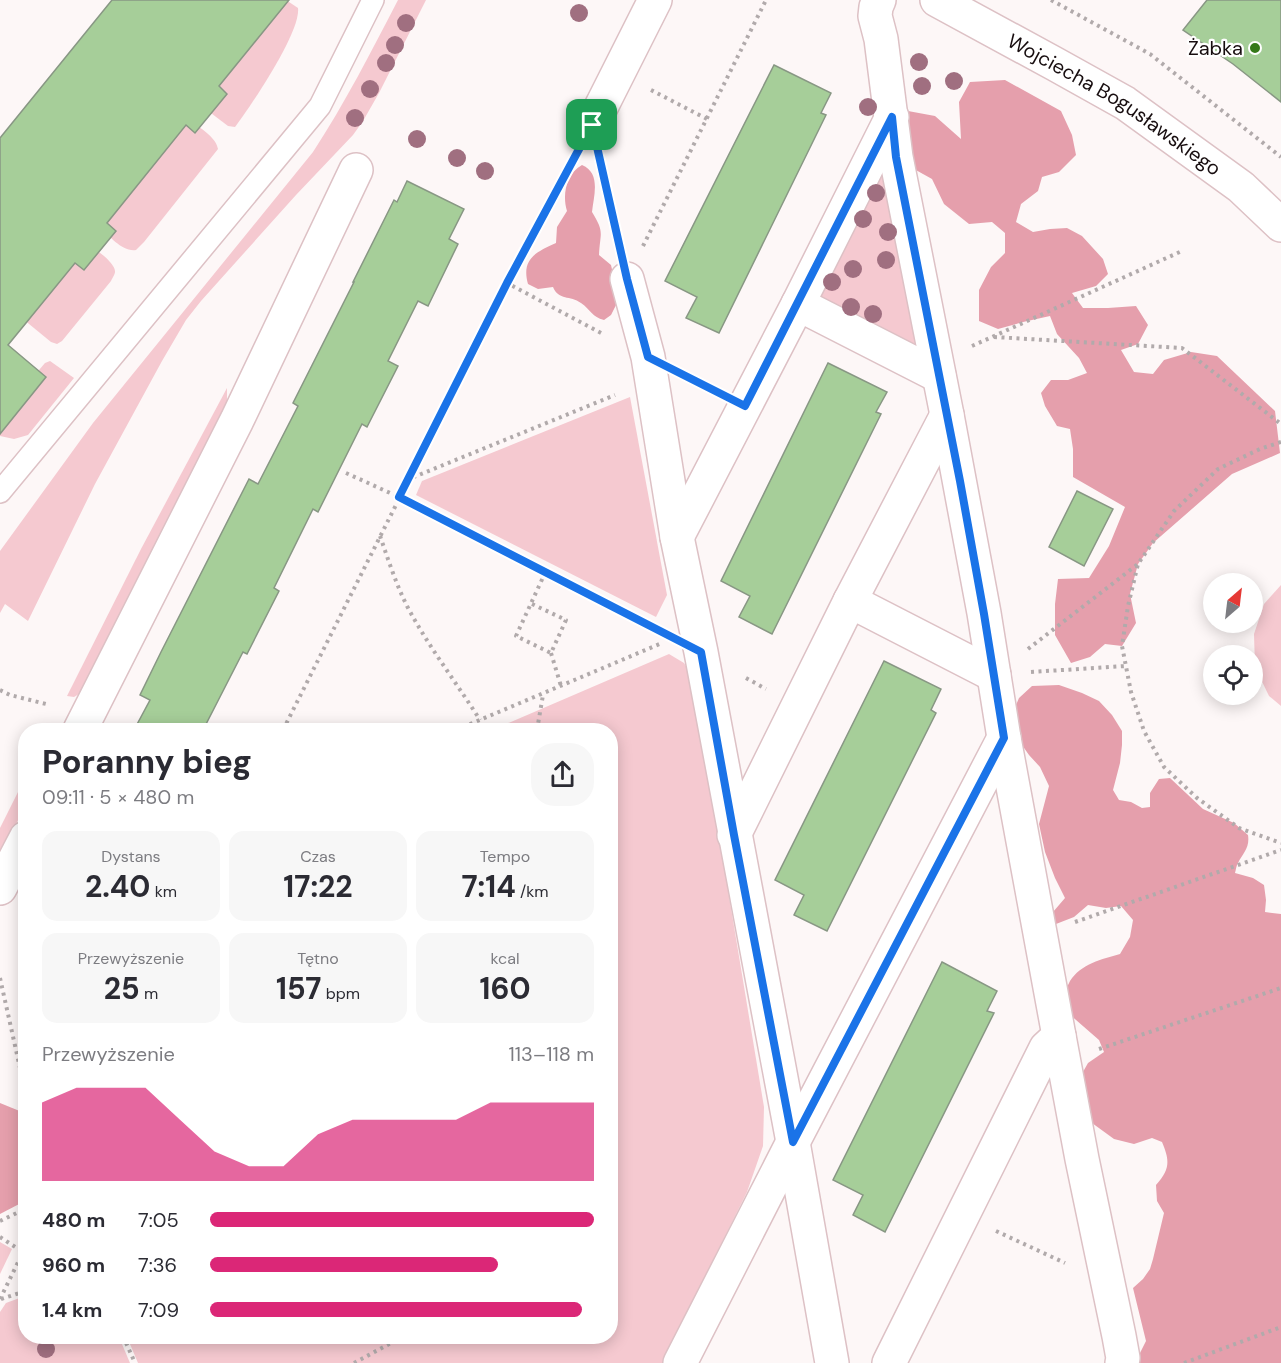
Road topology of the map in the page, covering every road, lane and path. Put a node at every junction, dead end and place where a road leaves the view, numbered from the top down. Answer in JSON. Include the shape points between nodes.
{"nodes":[{"id":1,"x":373,"y":0,"type":"edge"},
{"id":2,"x":655,"y":0,"type":"edge"},
{"id":3,"x":766,"y":0,"type":"edge"},
{"id":4,"x":879,"y":0,"type":"edge"},
{"id":5,"x":937,"y":0,"type":"edge"},
{"id":6,"x":1051,"y":0,"type":"edge"},
{"id":7,"x":618,"y":73,"type":"junction"},
{"id":8,"x":892,"y":117,"type":"junction"},
{"id":9,"x":707,"y":119,"type":"junction"},
{"id":10,"x":592,"y":125,"type":"junction"},
{"id":11,"x":1281,"y":157,"type":"edge"},
{"id":12,"x":356,"y":170,"type":"dead end"},
{"id":13,"x":1281,"y":225,"type":"edge"},
{"id":14,"x":1182,"y":251,"type":"dead end"},
{"id":15,"x":627,"y":279,"type":"junction"},
{"id":16,"x":507,"y":283,"type":"junction"},
{"id":17,"x":798,"y":304,"type":"junction"},
{"id":18,"x":994,"y":337,"type":"junction"},
{"id":19,"x":938,"y":368,"type":"junction"},
{"id":20,"x":650,"y":369,"type":"junction"},
{"id":21,"x":745,"y":406,"type":"junction"},
{"id":22,"x":947,"y":415,"type":"junction"},
{"id":23,"x":1281,"y":424,"type":"edge"},
{"id":24,"x":1281,"y":442,"type":"edge"},
{"id":25,"x":346,"y":473,"type":"dead end"},
{"id":26,"x":409,"y":479,"type":"junction"},
{"id":27,"x":0,"y":492,"type":"edge"},
{"id":28,"x":399,"y":497,"type":"junction"},
{"id":29,"x":380,"y":535,"type":"junction"},
{"id":30,"x":677,"y":537,"type":"junction"},
{"id":31,"x":1138,"y":564,"type":"junction"},
{"id":32,"x":546,"y":573,"type":"junction"},
{"id":33,"x":850,"y":602,"type":"junction"},
{"id":34,"x":532,"y":603,"type":"junction"},
{"id":35,"x":687,"y":645,"type":"junction"},
{"id":36,"x":551,"y":653,"type":"junction"},
{"id":37,"x":1126,"y":666,"type":"junction"},
{"id":38,"x":994,"y":675,"type":"junction"},
{"id":39,"x":561,"y":686,"type":"junction"},
{"id":40,"x":0,"y":690,"type":"edge"},
{"id":41,"x":543,"y":694,"type":"junction"},
{"id":42,"x":798,"y":707,"type":"junction"},
{"id":43,"x":480,"y":720,"type":"junction"},
{"id":44,"x":80,"y":723,"type":"edge"},
{"id":45,"x":84,"y":723,"type":"edge"},
{"id":46,"x":287,"y":723,"type":"edge"},
{"id":47,"x":473,"y":723,"type":"edge"},
{"id":48,"x":538,"y":723,"type":"edge"},
{"id":49,"x":1004,"y":738,"type":"junction"},
{"id":50,"x":734,"y":835,"type":"junction"},
{"id":51,"x":1281,"y":843,"type":"edge"},
{"id":52,"x":1281,"y":850,"type":"edge"},
{"id":53,"x":18,"y":853,"type":"edge"},
{"id":54,"x":0,"y":888,"type":"edge"},
{"id":55,"x":1040,"y":934,"type":"junction"},
{"id":56,"x":0,"y":978,"type":"edge"},
{"id":57,"x":1281,"y":988,"type":"edge"},
{"id":58,"x":1062,"y":1048,"type":"junction"},
{"id":59,"x":18,"y":1059,"type":"edge"},
{"id":60,"x":793,"y":1142,"type":"junction"},
{"id":61,"x":18,"y":1212,"type":"edge"},
{"id":62,"x":962,"y":1216,"type":"junction"},
{"id":63,"x":0,"y":1221,"type":"edge"},
{"id":64,"x":0,"y":1237,"type":"edge"},
{"id":65,"x":18,"y":1249,"type":"edge"},
{"id":66,"x":18,"y":1264,"type":"edge"},
{"id":67,"x":1108,"y":1282,"type":"junction"},
{"id":68,"x":18,"y":1293,"type":"edge"},
{"id":69,"x":0,"y":1299,"type":"edge"},
{"id":70,"x":1281,"y":1327,"type":"edge"},
{"id":71,"x":127,"y":1344,"type":"edge"},
{"id":72,"x":389,"y":1344,"type":"edge"},
{"id":73,"x":135,"y":1363,"type":"edge"},
{"id":74,"x":354,"y":1363,"type":"edge"},
{"id":75,"x":680,"y":1363,"type":"edge"},
{"id":76,"x":832,"y":1363,"type":"edge"},
{"id":77,"x":889,"y":1363,"type":"edge"},
{"id":78,"x":1122,"y":1363,"type":"edge"},
{"id":79,"x":1184,"y":1363,"type":"edge"}],
"edges":[{"from":1,"to":27,"type":"lane","via":[[320,106]]},
{"from":2,"to":7,"type":"street"},
{"from":3,"to":9,"type":"path"},
{"from":4,"to":8,"type":"street","via":[[875,16]]},
{"from":5,"to":13,"type":"street","name":"Wojciecha Bogusławskiego","via":[[1125,103],[1241,187]]},
{"from":6,"to":11,"type":"path","via":[[1150,54]]},
{"from":7,"to":9,"type":"path"},
{"from":7,"to":10,"type":"street"},
{"from":8,"to":17,"type":"street"},
{"from":8,"to":19,"type":"street","via":[[896,157]]},
{"from":9,"to":15,"type":"path"},
{"from":10,"to":15,"type":"path"},
{"from":10,"to":16,"type":"path"},
{"from":12,"to":45,"type":"street","via":[[237,420]]},
{"from":14,"to":18,"type":"path"},
{"from":15,"to":20,"type":"street"},
{"from":16,"to":20,"type":"path"},
{"from":16,"to":26,"type":"path"},
{"from":17,"to":19,"type":"street"},
{"from":17,"to":21,"type":"street"},
{"from":18,"to":19,"type":"path"},
{"from":18,"to":23,"type":"path","via":[[1182,348]]},
{"from":19,"to":22,"type":"street"},
{"from":20,"to":21,"type":"path"},
{"from":20,"to":26,"type":"path"},
{"from":20,"to":30,"type":"street"},
{"from":21,"to":30,"type":"street"},
{"from":22,"to":33,"type":"street"},
{"from":22,"to":38,"type":"street"},
{"from":24,"to":31,"type":"path","via":[[1218,469],[1174,511]]},
{"from":25,"to":28,"type":"path"},
{"from":26,"to":28,"type":"path"},
{"from":28,"to":29,"type":"path"},
{"from":28,"to":32,"type":"path"},
{"from":29,"to":43,"type":"path","via":[[407,606]]},
{"from":29,"to":46,"type":"path"},
{"from":30,"to":35,"type":"street"},
{"from":31,"to":37,"type":"path","via":[[1122,646]]},
{"from":31,"to":38,"type":"path"},
{"from":32,"to":34,"type":"path"},
{"from":32,"to":35,"type":"path"},
{"from":33,"to":38,"type":"street"},
{"from":33,"to":42,"type":"street"},
{"from":34,"to":36,"type":"path","via":[[566,620]]},
{"from":34,"to":36,"type":"path","via":[[516,636]]},
{"from":35,"to":39,"type":"path"},
{"from":35,"to":42,"type":"path"},
{"from":35,"to":50,"type":"street"},
{"from":36,"to":39,"type":"path"},
{"from":37,"to":38,"type":"path"},
{"from":37,"to":51,"type":"path","via":[[1144,731],[1164,767],[1197,798],[1239,828]]},
{"from":38,"to":49,"type":"street"},
{"from":39,"to":41,"type":"path"},
{"from":40,"to":44,"type":"path","via":[[61,708]]},
{"from":41,"to":43,"type":"path"},
{"from":41,"to":48,"type":"path"},
{"from":42,"to":50,"type":"street"},
{"from":43,"to":47,"type":"path"},
{"from":49,"to":55,"type":"street"},
{"from":49,"to":60,"type":"street"},
{"from":50,"to":60,"type":"street"},
{"from":52,"to":55,"type":"path"},
{"from":53,"to":54,"type":"street"},
{"from":55,"to":58,"type":"street"},
{"from":56,"to":59,"type":"path"},
{"from":57,"to":58,"type":"path"},
{"from":58,"to":62,"type":"street","via":[[1046,1048]]},
{"from":58,"to":67,"type":"street"},
{"from":60,"to":75,"type":"street"},
{"from":60,"to":76,"type":"street"},
{"from":61,"to":63,"type":"path"},
{"from":62,"to":67,"type":"path"},
{"from":62,"to":77,"type":"street"},
{"from":64,"to":65,"type":"path"},
{"from":66,"to":69,"type":"path"},
{"from":67,"to":78,"type":"street"},
{"from":68,"to":69,"type":"path"},
{"from":70,"to":79,"type":"path"},
{"from":71,"to":73,"type":"path"},
{"from":72,"to":74,"type":"path"}]}
